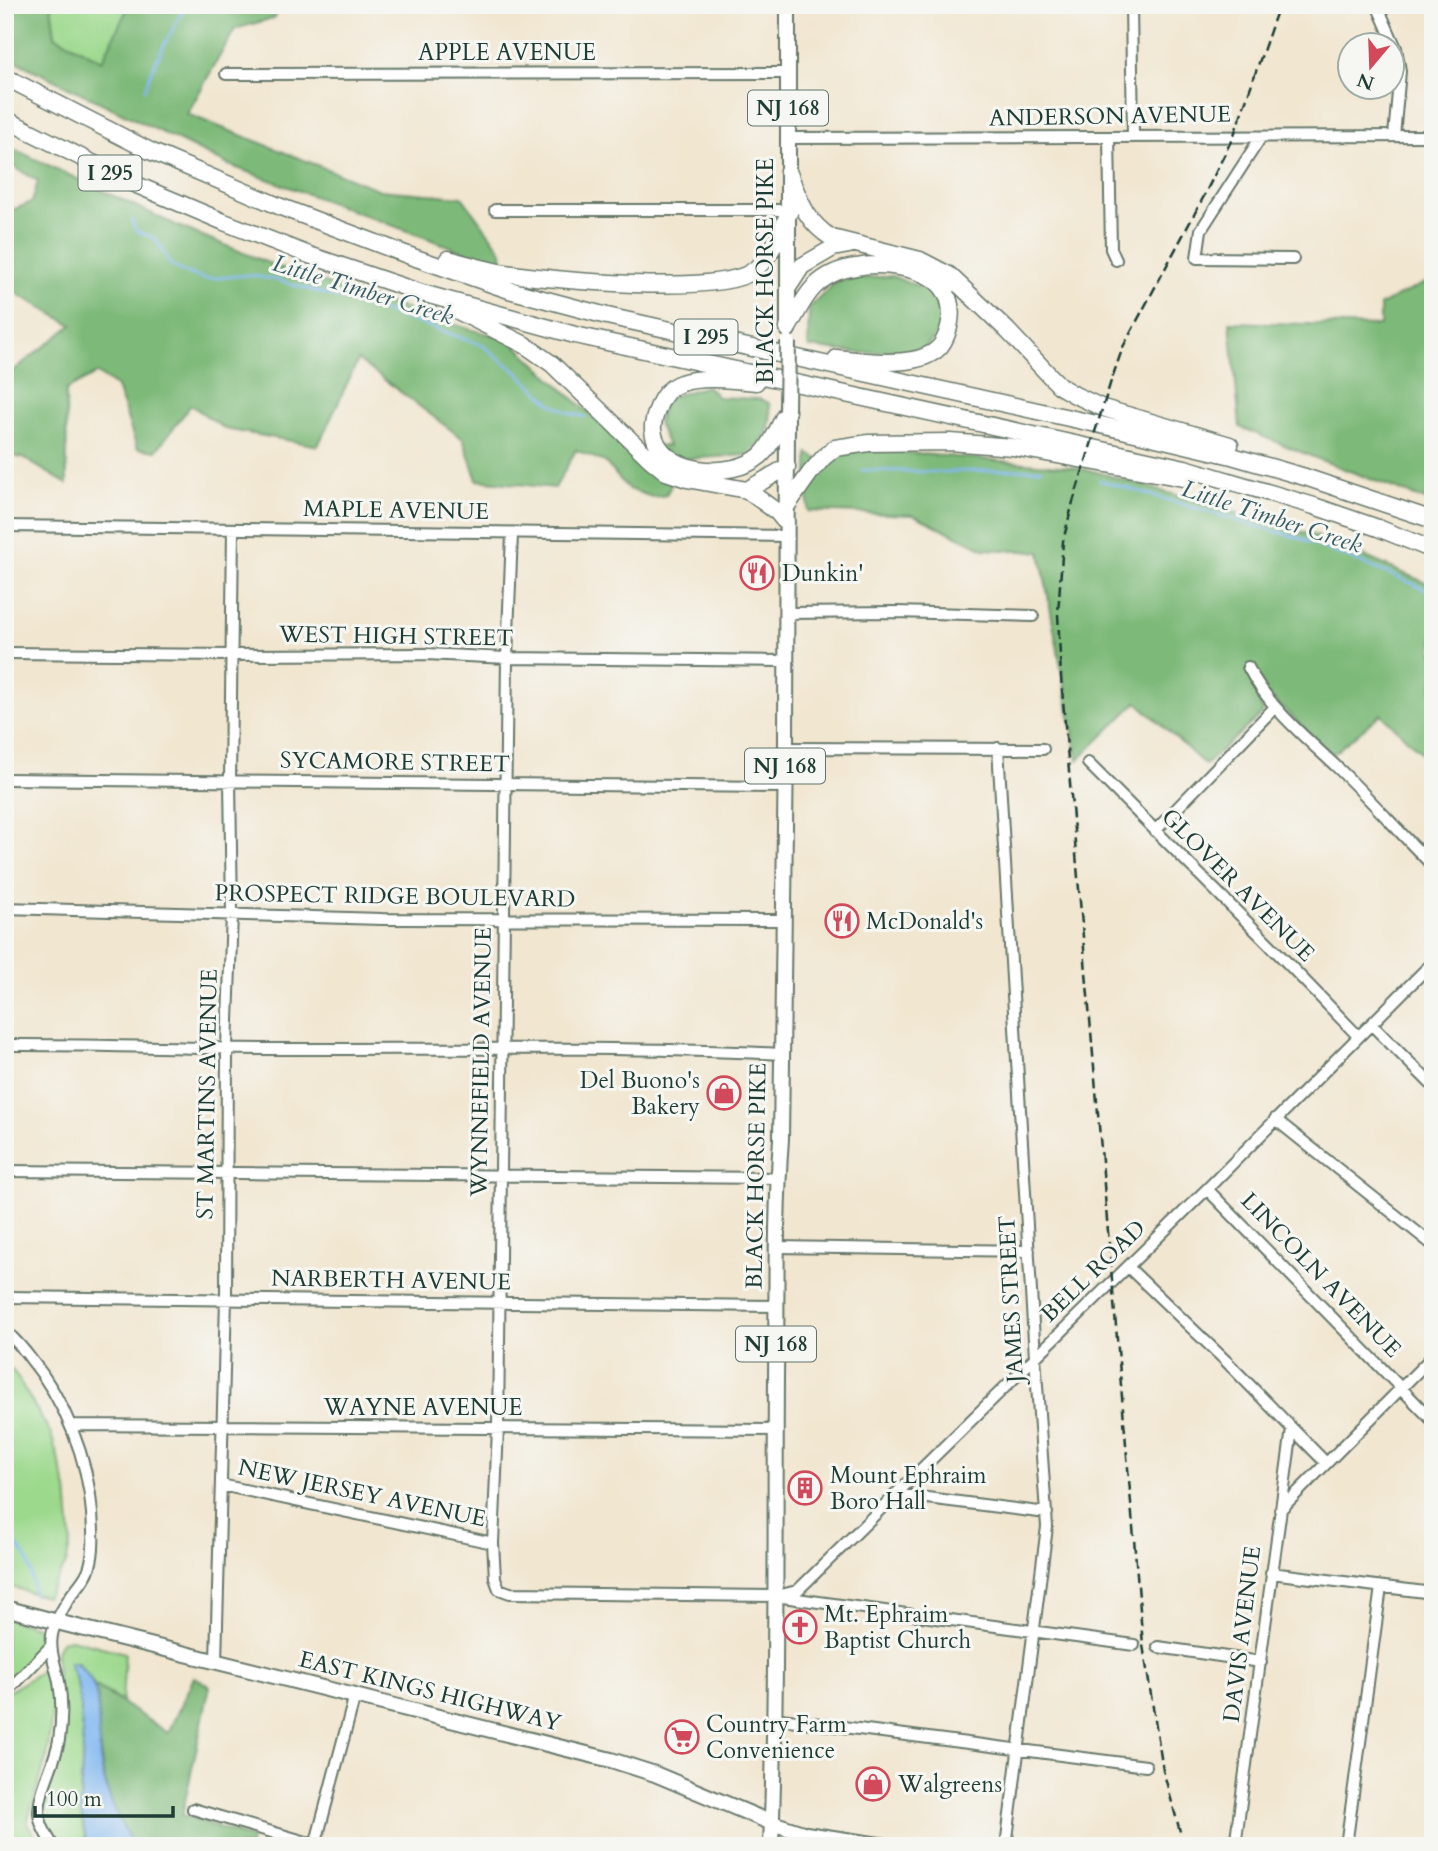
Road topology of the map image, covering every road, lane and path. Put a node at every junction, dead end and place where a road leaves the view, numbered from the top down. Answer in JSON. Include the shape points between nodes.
{"nodes":[{"id":1,"x":788,"y":5,"type":"edge"},
{"id":2,"x":1131,"y":5,"type":"edge"},
{"id":3,"x":1377,"y":5,"type":"edge"},
{"id":4,"x":788,"y":73,"type":"junction"},
{"id":5,"x":226,"y":74,"type":"dead end"},
{"id":6,"x":5,"y":77,"type":"edge"},
{"id":7,"x":5,"y":119,"type":"edge"},
{"id":8,"x":1133,"y":136,"type":"junction"},
{"id":9,"x":1261,"y":136,"type":"junction"},
{"id":10,"x":1394,"y":136,"type":"junction"},
{"id":11,"x":1433,"y":136,"type":"edge"},
{"id":12,"x":1109,"y":137,"type":"junction"},
{"id":13,"x":788,"y":138,"type":"junction"},
{"id":14,"x":788,"y":171,"type":"junction"},
{"id":15,"x":495,"y":210,"type":"dead end"},
{"id":16,"x":788,"y":211,"type":"junction"},
{"id":17,"x":866,"y":247,"type":"junction"},
{"id":18,"x":413,"y":257,"type":"junction"},
{"id":19,"x":1116,"y":260,"type":"dead end"},
{"id":20,"x":1293,"y":260,"type":"dead end"},
{"id":21,"x":789,"y":286,"type":"junction"},
{"id":22,"x":422,"y":293,"type":"junction"},
{"id":23,"x":788,"y":335,"type":"junction"},
{"id":24,"x":726,"y":341,"type":"junction"},
{"id":25,"x":825,"y":389,"type":"junction"},
{"id":26,"x":787,"y":411,"type":"junction"},
{"id":27,"x":787,"y":467,"type":"junction"},
{"id":28,"x":747,"y":489,"type":"junction"},
{"id":29,"x":1284,"y":496,"type":"junction"},
{"id":30,"x":1433,"y":520,"type":"edge"},
{"id":31,"x":786,"y":522,"type":"junction"},
{"id":32,"x":5,"y":526,"type":"edge"},
{"id":33,"x":233,"y":529,"type":"junction"},
{"id":34,"x":512,"y":534,"type":"junction"},
{"id":35,"x":1433,"y":550,"type":"edge"},
{"id":36,"x":785,"y":613,"type":"junction"},
{"id":37,"x":1033,"y":616,"type":"dead end"},
{"id":38,"x":5,"y":653,"type":"edge"},
{"id":39,"x":231,"y":655,"type":"junction"},
{"id":40,"x":507,"y":658,"type":"junction"},
{"id":41,"x":786,"y":661,"type":"junction"},
{"id":42,"x":1248,"y":667,"type":"dead end"},
{"id":43,"x":1275,"y":707,"type":"junction"},
{"id":44,"x":786,"y":748,"type":"junction"},
{"id":45,"x":998,"y":748,"type":"junction"},
{"id":46,"x":1043,"y":749,"type":"dead end"},
{"id":47,"x":1088,"y":763,"type":"dead end"},
{"id":48,"x":5,"y":779,"type":"edge"},
{"id":49,"x":230,"y":781,"type":"junction"},
{"id":50,"x":505,"y":784,"type":"junction"},
{"id":51,"x":784,"y":787,"type":"junction"},
{"id":52,"x":1155,"y":831,"type":"junction"},
{"id":53,"x":1433,"y":866,"type":"edge"},
{"id":54,"x":5,"y":908,"type":"edge"},
{"id":55,"x":232,"y":914,"type":"junction"},
{"id":56,"x":504,"y":920,"type":"junction"},
{"id":57,"x":783,"y":920,"type":"junction"},
{"id":58,"x":1433,"y":962,"type":"edge"},
{"id":59,"x":1371,"y":1024,"type":"junction"},
{"id":60,"x":1358,"y":1036,"type":"junction"},
{"id":61,"x":5,"y":1045,"type":"edge"},
{"id":62,"x":227,"y":1048,"type":"junction"},
{"id":63,"x":503,"y":1049,"type":"junction"},
{"id":64,"x":782,"y":1054,"type":"junction"},
{"id":65,"x":1433,"y":1086,"type":"edge"},
{"id":66,"x":1275,"y":1119,"type":"junction"},
{"id":67,"x":5,"y":1171,"type":"edge"},
{"id":68,"x":226,"y":1173,"type":"junction"},
{"id":69,"x":501,"y":1175,"type":"junction"},
{"id":70,"x":778,"y":1178,"type":"junction"},
{"id":71,"x":1207,"y":1189,"type":"junction"},
{"id":72,"x":1433,"y":1245,"type":"edge"},
{"id":73,"x":777,"y":1247,"type":"junction"},
{"id":74,"x":1029,"y":1251,"type":"junction"},
{"id":75,"x":1128,"y":1267,"type":"junction"},
{"id":76,"x":5,"y":1297,"type":"edge"},
{"id":77,"x":226,"y":1299,"type":"junction"},
{"id":78,"x":498,"y":1302,"type":"junction"},
{"id":79,"x":776,"y":1306,"type":"junction"},
{"id":80,"x":5,"y":1330,"type":"edge"},
{"id":81,"x":1433,"y":1356,"type":"edge"},
{"id":82,"x":1035,"y":1357,"type":"junction"},
{"id":83,"x":1401,"y":1387,"type":"junction"},
{"id":84,"x":1433,"y":1421,"type":"edge"},
{"id":85,"x":70,"y":1425,"type":"junction"},
{"id":86,"x":222,"y":1426,"type":"junction"},
{"id":87,"x":498,"y":1428,"type":"junction"},
{"id":88,"x":1292,"y":1429,"type":"junction"},
{"id":89,"x":776,"y":1430,"type":"junction"},
{"id":90,"x":1326,"y":1463,"type":"junction"},
{"id":91,"x":221,"y":1485,"type":"junction"},
{"id":92,"x":895,"y":1494,"type":"junction"},
{"id":93,"x":1280,"y":1510,"type":"junction"},
{"id":94,"x":1047,"y":1513,"type":"junction"},
{"id":95,"x":493,"y":1543,"type":"junction"},
{"id":96,"x":1271,"y":1573,"type":"junction"},
{"id":97,"x":1381,"y":1587,"type":"junction"},
{"id":98,"x":1433,"y":1593,"type":"edge"},
{"id":99,"x":775,"y":1596,"type":"junction"},
{"id":100,"x":5,"y":1608,"type":"edge"},
{"id":101,"x":64,"y":1623,"type":"junction"},
{"id":102,"x":1034,"y":1632,"type":"junction"},
{"id":103,"x":1134,"y":1644,"type":"dead end"},
{"id":104,"x":51,"y":1646,"type":"junction"},
{"id":105,"x":1158,"y":1647,"type":"dead end"},
{"id":106,"x":216,"y":1661,"type":"junction"},
{"id":107,"x":1261,"y":1662,"type":"junction"},
{"id":108,"x":5,"y":1694,"type":"edge"},
{"id":109,"x":355,"y":1695,"type":"junction"},
{"id":110,"x":773,"y":1718,"type":"junction"},
{"id":111,"x":1019,"y":1750,"type":"junction"},
{"id":112,"x":1146,"y":1766,"type":"dead end"},
{"id":113,"x":193,"y":1809,"type":"dead end"},
{"id":114,"x":772,"y":1823,"type":"junction"},
{"id":115,"x":317,"y":1845,"type":"edge"},
{"id":116,"x":53,"y":1846,"type":"edge"},
{"id":117,"x":771,"y":1846,"type":"edge"},
{"id":118,"x":886,"y":1846,"type":"edge"},
{"id":119,"x":1006,"y":1846,"type":"edge"},
{"id":120,"x":1235,"y":1846,"type":"edge"},
{"id":121,"x":1346,"y":1846,"type":"edge"}],
"edges":[{"from":1,"to":4,"type":"main road","name":"BLACK HORSE PIKE","number":"NJ 168"},
{"from":2,"to":8,"type":"street"},
{"from":3,"to":10,"type":"street","via":[[1396,48],[1400,71]]},
{"from":4,"to":5,"type":"street","name":"APPLE AVENUE"},
{"from":4,"to":13,"type":"main road","name":"BLACK HORSE PIKE","number":"NJ 168"},
{"from":6,"to":18,"type":"highway","number":"I 295","via":[[150,151]]},
{"from":7,"to":22,"type":"highway","number":"I 295","via":[[132,183],[218,219]]},
{"from":8,"to":9,"type":"street","name":"ANDERSON AVENUE"},
{"from":8,"to":12,"type":"street","name":"ANDERSON AVENUE"},
{"from":9,"to":10,"type":"street","name":"ANDERSON AVENUE"},
{"from":9,"to":20,"type":"street","via":[[1200,230],[1197,258]]},
{"from":10,"to":11,"type":"street","name":"ANDERSON AVENUE"},
{"from":12,"to":13,"type":"street","name":"ANDERSON AVENUE"},
{"from":12,"to":19,"type":"street","via":[[1111,249]]},
{"from":13,"to":14,"type":"main road","name":"BLACK HORSE PIKE","number":"NJ 168"},
{"from":14,"to":16,"type":"main road","name":"BLACK HORSE PIKE","number":"NJ 168"},
{"from":14,"to":17,"type":"highway","via":[[819,230]]},
{"from":15,"to":16,"type":"street"},
{"from":16,"to":18,"type":"highway","via":[[773,248],[751,274],[700,284],[587,282]]},
{"from":16,"to":21,"type":"main road","name":"BLACK HORSE PIKE","number":"NJ 168"},
{"from":17,"to":21,"type":"highway","via":[[845,244],[821,254],[802,266]]},
{"from":17,"to":30,"type":"highway","via":[[920,260],[949,275],[1055,382],[1075,395],[1103,408],[1343,480]]},
{"from":18,"to":24,"type":"highway","number":"I 295","via":[[573,308]]},
{"from":21,"to":23,"type":"main road","name":"BLACK HORSE PIKE","number":"NJ 168"},
{"from":22,"to":25,"type":"highway","number":"I 295","via":[[575,335]]},
{"from":22,"to":28,"type":"highway","via":[[525,345],[552,364],[666,471]]},
{"from":23,"to":24,"type":"highway","via":[[812,288],[829,275],[858,266],[881,265],[927,275],[941,285],[949,299],[951,314],[942,344],[934,353],[909,360],[851,359]]},
{"from":23,"to":26,"type":"main road","name":"BLACK HORSE PIKE","number":"NJ 168","bridge":true},
{"from":24,"to":30,"type":"highway","number":"I 295","via":[[1232,456]]},
{"from":25,"to":26,"type":"highway","via":[[752,382],[681,383],[661,399],[653,428],[658,444],[674,460],[690,468],[716,471],[743,466],[762,455]]},
{"from":25,"to":29,"type":"highway","number":"I 295","via":[[1185,468]]},
{"from":26,"to":27,"type":"main road","number":"NJ 168"},
{"from":27,"to":28,"type":"highway"},
{"from":27,"to":31,"type":"main road","number":"NJ 168"},
{"from":28,"to":31,"type":"highway"},
{"from":29,"to":31,"type":"highway","via":[[1013,447],[869,443],[835,448],[824,457],[810,473]]},
{"from":29,"to":35,"type":"highway","number":"I 295"},
{"from":31,"to":34,"type":"street","name":"MAPLE AVENUE"},
{"from":31,"to":36,"type":"main road","name":"BLACK HORSE PIKE","number":"NJ 168"},
{"from":32,"to":33,"type":"street","name":"MAPLE AVENUE"},
{"from":33,"to":34,"type":"street","name":"MAPLE AVENUE"},
{"from":33,"to":39,"type":"street","name":"ST MARTINS AVENUE"},
{"from":34,"to":40,"type":"street","name":"WYNNEFIELD AVENUE"},
{"from":36,"to":37,"type":"street"},
{"from":36,"to":41,"type":"main road","name":"BLACK HORSE PIKE","number":"NJ 168"},
{"from":38,"to":39,"type":"street","name":"WEST HIGH STREET"},
{"from":39,"to":40,"type":"street","name":"WEST HIGH STREET"},
{"from":39,"to":49,"type":"street","name":"ST MARTINS AVENUE"},
{"from":40,"to":41,"type":"street","name":"WEST HIGH STREET"},
{"from":40,"to":50,"type":"street","name":"WYNNEFIELD AVENUE"},
{"from":41,"to":44,"type":"main road","name":"BLACK HORSE PIKE","number":"NJ 168"},
{"from":42,"to":43,"type":"street"},
{"from":43,"to":52,"type":"street"},
{"from":43,"to":53,"type":"street"},
{"from":44,"to":45,"type":"street"},
{"from":44,"to":51,"type":"main road","name":"BLACK HORSE PIKE","number":"NJ 168"},
{"from":45,"to":46,"type":"street"},
{"from":45,"to":74,"type":"street","name":"JAMES STREET"},
{"from":47,"to":52,"type":"street","name":"GLOVER AVENUE"},
{"from":48,"to":49,"type":"street","name":"SYCAMORE STREET"},
{"from":49,"to":50,"type":"street","name":"SYCAMORE STREET"},
{"from":49,"to":55,"type":"street","name":"ST MARTINS AVENUE"},
{"from":50,"to":51,"type":"street","name":"SYCAMORE STREET"},
{"from":50,"to":56,"type":"street","name":"WYNNEFIELD AVENUE"},
{"from":51,"to":57,"type":"main road","name":"BLACK HORSE PIKE","number":"NJ 168"},
{"from":52,"to":60,"type":"street","name":"GLOVER AVENUE"},
{"from":54,"to":55,"type":"street","name":"PROSPECT RIDGE BOULEVARD"},
{"from":55,"to":56,"type":"street","name":"PROSPECT RIDGE BOULEVARD"},
{"from":55,"to":62,"type":"street","name":"ST MARTINS AVENUE"},
{"from":56,"to":57,"type":"street","name":"PROSPECT RIDGE BOULEVARD"},
{"from":56,"to":63,"type":"street","name":"WYNNEFIELD AVENUE"},
{"from":57,"to":64,"type":"main road","name":"BLACK HORSE PIKE","number":"NJ 168"},
{"from":58,"to":59,"type":"street","name":"BELL ROAD"},
{"from":59,"to":60,"type":"street","name":"BELL ROAD"},
{"from":59,"to":65,"type":"street"},
{"from":60,"to":66,"type":"street","name":"BELL ROAD"},
{"from":61,"to":62,"type":"street"},
{"from":62,"to":63,"type":"street"},
{"from":62,"to":68,"type":"street","name":"ST MARTINS AVENUE"},
{"from":63,"to":64,"type":"street"},
{"from":63,"to":69,"type":"street","name":"WYNNEFIELD AVENUE"},
{"from":64,"to":70,"type":"main road","name":"BLACK HORSE PIKE","number":"NJ 168"},
{"from":66,"to":71,"type":"street","name":"BELL ROAD"},
{"from":66,"to":72,"type":"street"},
{"from":67,"to":68,"type":"street"},
{"from":68,"to":69,"type":"street"},
{"from":68,"to":77,"type":"street","name":"ST MARTINS AVENUE"},
{"from":69,"to":70,"type":"street"},
{"from":69,"to":78,"type":"street","name":"WYNNEFIELD AVENUE"},
{"from":70,"to":73,"type":"main road","name":"BLACK HORSE PIKE","number":"NJ 168"},
{"from":71,"to":75,"type":"street","name":"BELL ROAD"},
{"from":71,"to":83,"type":"street","name":"LINCOLN AVENUE"},
{"from":73,"to":74,"type":"street"},
{"from":73,"to":79,"type":"main road","name":"BLACK HORSE PIKE","number":"NJ 168"},
{"from":74,"to":82,"type":"street","name":"JAMES STREET"},
{"from":75,"to":82,"type":"street","name":"BELL ROAD"},
{"from":75,"to":88,"type":"street"},
{"from":76,"to":77,"type":"street","name":"NARBERTH AVENUE"},
{"from":77,"to":78,"type":"street","name":"NARBERTH AVENUE"},
{"from":77,"to":86,"type":"street","name":"ST MARTINS AVENUE"},
{"from":78,"to":79,"type":"street","name":"NARBERTH AVENUE"},
{"from":78,"to":87,"type":"street","name":"WYNNEFIELD AVENUE"},
{"from":79,"to":89,"type":"main road","name":"BLACK HORSE PIKE","number":"NJ 168"},
{"from":80,"to":85,"type":"street","via":[[38,1369]]},
{"from":81,"to":83,"type":"street"},
{"from":82,"to":92,"type":"street","name":"BELL ROAD"},
{"from":82,"to":94,"type":"street","name":"JAMES STREET"},
{"from":83,"to":84,"type":"street","name":"LINCOLN AVENUE"},
{"from":83,"to":90,"type":"street"},
{"from":85,"to":86,"type":"street","name":"WAYNE AVENUE"},
{"from":85,"to":101,"type":"street","via":[[84,1465],[94,1532],[90,1568],[70,1597]]},
{"from":86,"to":87,"type":"street","name":"WAYNE AVENUE"},
{"from":86,"to":91,"type":"street","name":"ST MARTINS AVENUE"},
{"from":87,"to":89,"type":"street","name":"WAYNE AVENUE"},
{"from":87,"to":95,"type":"street","name":"WYNNEFIELD AVENUE"},
{"from":88,"to":90,"type":"street"},
{"from":88,"to":93,"type":"street","name":"DAVIS AVENUE"},
{"from":89,"to":99,"type":"main road","name":"BLACK HORSE PIKE","number":"NJ 168"},
{"from":90,"to":93,"type":"street"},
{"from":91,"to":95,"type":"street","name":"NEW JERSEY AVENUE"},
{"from":91,"to":106,"type":"street","name":"ST MARTINS AVENUE"},
{"from":92,"to":94,"type":"street"},
{"from":92,"to":99,"type":"street","name":"BELL ROAD","via":[[797,1591]]},
{"from":93,"to":96,"type":"street","name":"DAVIS AVENUE"},
{"from":94,"to":102,"type":"street","name":"JAMES STREET"},
{"from":95,"to":99,"type":"street","name":"WYNNEFIELD AVENUE","via":[[499,1590],[510,1593]]},
{"from":96,"to":97,"type":"street"},
{"from":96,"to":107,"type":"street","name":"DAVIS AVENUE"},
{"from":97,"to":98,"type":"street"},
{"from":97,"to":121,"type":"street"},
{"from":99,"to":102,"type":"street"},
{"from":99,"to":110,"type":"main road","name":"BLACK HORSE PIKE","number":"NJ 168"},
{"from":100,"to":101,"type":"main road","name":"EAST KINGS HIGHWAY"},
{"from":101,"to":104,"type":"street","via":[[53,1631]]},
{"from":101,"to":106,"type":"main road","name":"EAST KINGS HIGHWAY"},
{"from":102,"to":103,"type":"street"},
{"from":102,"to":111,"type":"street","name":"JAMES STREET"},
{"from":104,"to":108,"type":"street"},
{"from":104,"to":116,"type":"street","via":[[60,1684],[61,1727],[39,1812]]},
{"from":105,"to":107,"type":"street"},
{"from":106,"to":109,"type":"main road","name":"EAST KINGS HIGHWAY"},
{"from":107,"to":120,"type":"street","name":"DAVIS AVENUE"},
{"from":109,"to":114,"type":"main road","name":"EAST KINGS HIGHWAY","via":[[611,1760]]},
{"from":109,"to":115,"type":"street"},
{"from":110,"to":111,"type":"street"},
{"from":110,"to":114,"type":"main road","name":"BLACK HORSE PIKE","number":"NJ 168"},
{"from":111,"to":112,"type":"street"},
{"from":111,"to":119,"type":"street","name":"JAMES STREET"},
{"from":113,"to":115,"type":"street"},
{"from":114,"to":117,"type":"main road","name":"BLACK HORSE PIKE","number":"NJ 168"},
{"from":114,"to":118,"type":"main road","name":"EAST KINGS HIGHWAY","via":[[806,1835]]}]}
